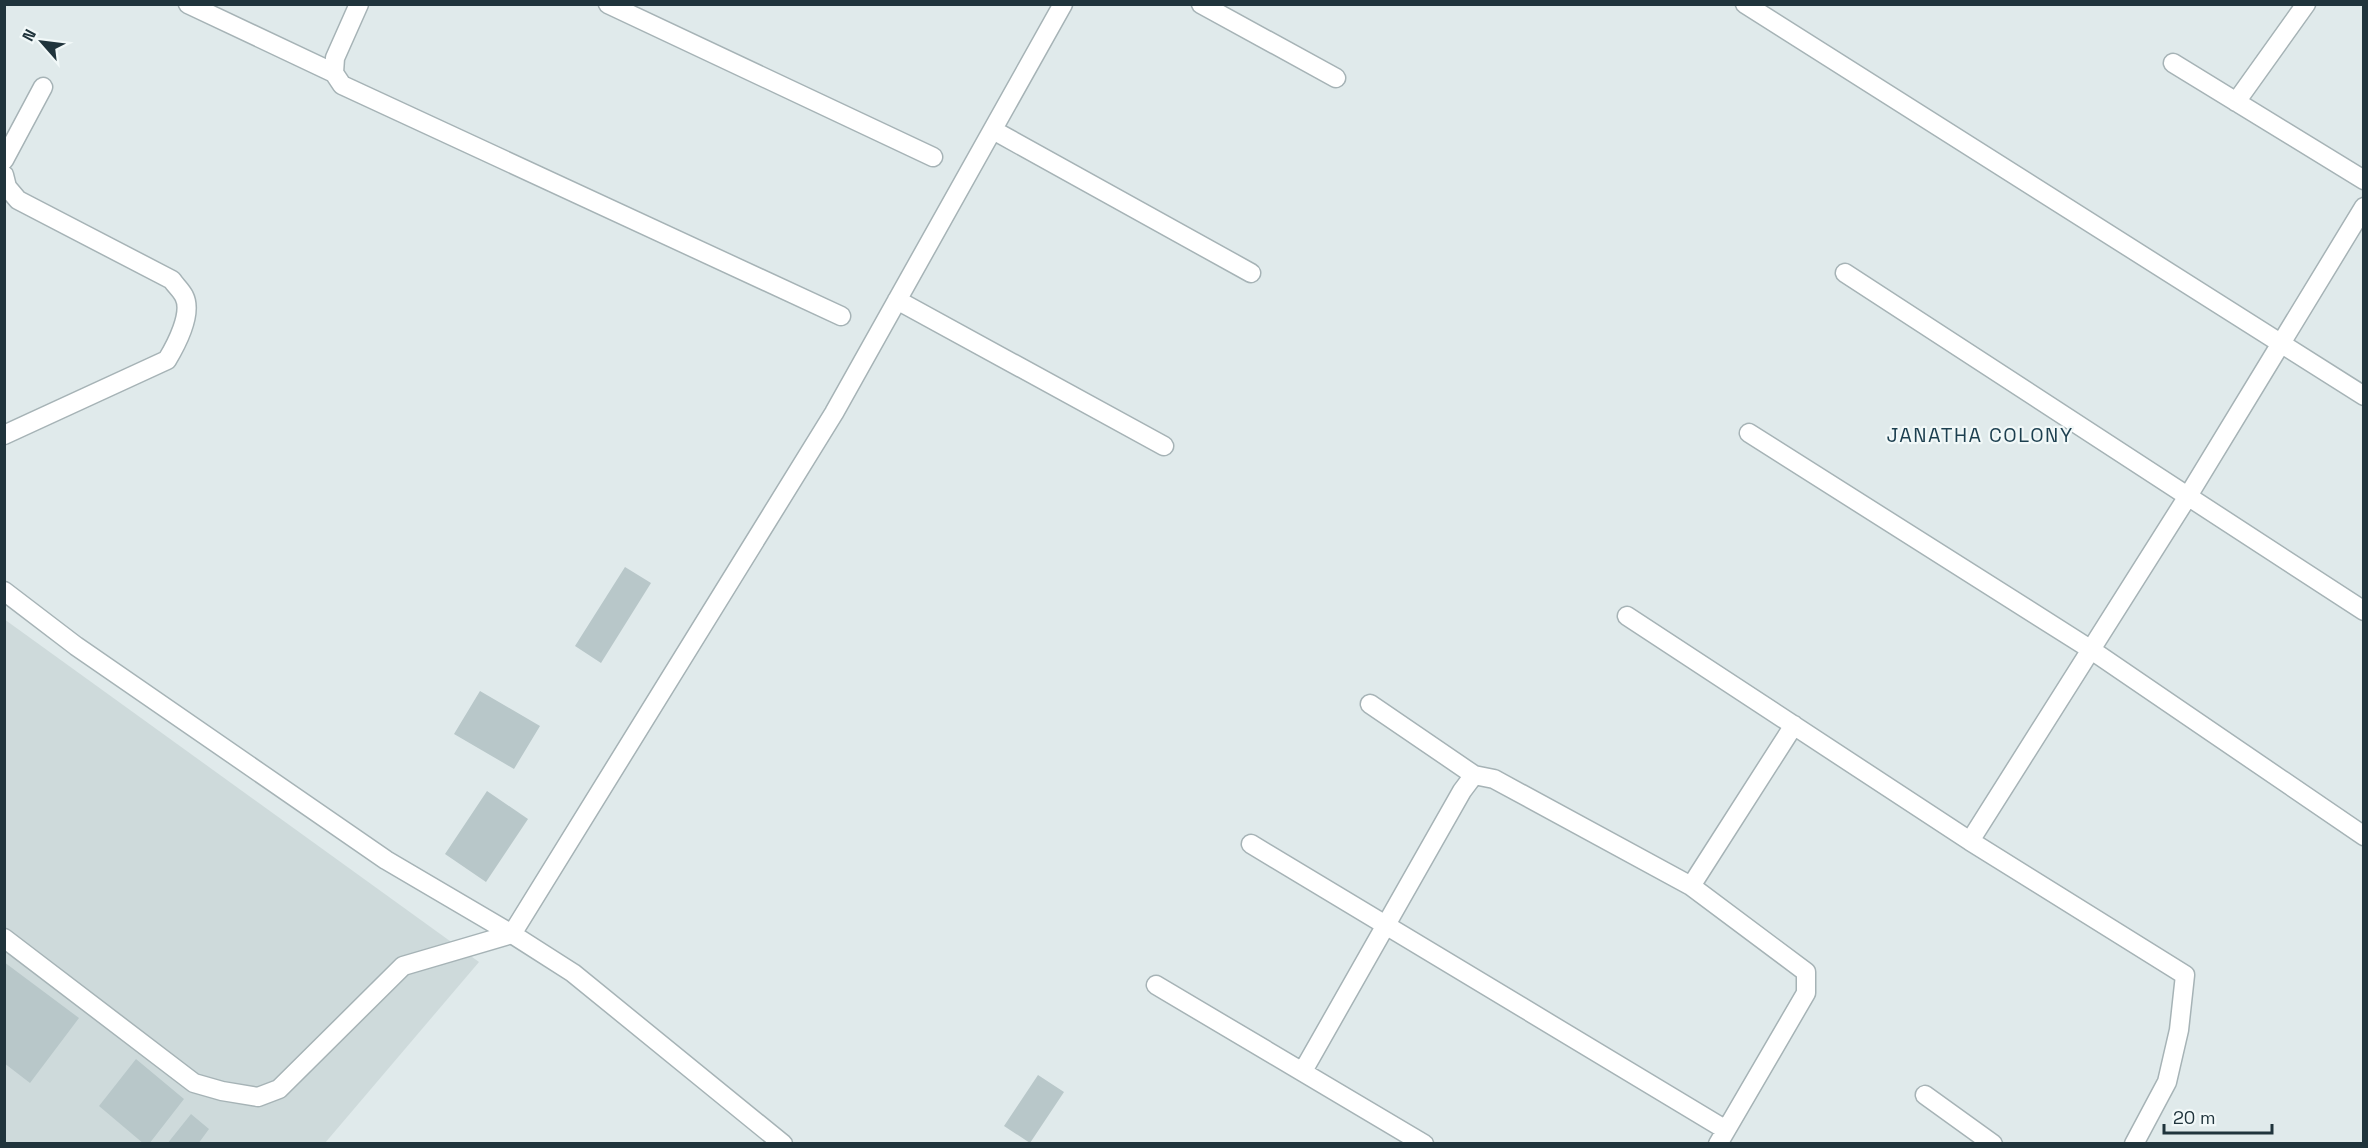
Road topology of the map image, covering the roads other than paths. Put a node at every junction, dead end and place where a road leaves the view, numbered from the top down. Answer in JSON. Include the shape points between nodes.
{"nodes":[{"id":1,"x":188,"y":4,"type":"edge"},
{"id":2,"x":359,"y":4,"type":"edge"},
{"id":3,"x":608,"y":4,"type":"edge"},
{"id":4,"x":1063,"y":4,"type":"edge"},
{"id":5,"x":1201,"y":4,"type":"edge"},
{"id":6,"x":1745,"y":4,"type":"edge"},
{"id":7,"x":2306,"y":4,"type":"edge"},
{"id":8,"x":2173,"y":63,"type":"dead end"},
{"id":9,"x":334,"y":73,"type":"junction"},
{"id":10,"x":1336,"y":78,"type":"dead end"},
{"id":11,"x":43,"y":87,"type":"dead end"},
{"id":12,"x":2236,"y":102,"type":"junction"},
{"id":13,"x":993,"y":130,"type":"junction"},
{"id":14,"x":933,"y":157,"type":"dead end"},
{"id":15,"x":4,"y":160,"type":"edge"},
{"id":16,"x":4,"y":175,"type":"edge"},
{"id":17,"x":2364,"y":180,"type":"edge"},
{"id":18,"x":2364,"y":207,"type":"edge"},
{"id":19,"x":1251,"y":273,"type":"dead end"},
{"id":20,"x":1845,"y":273,"type":"dead end"},
{"id":21,"x":897,"y":300,"type":"junction"},
{"id":22,"x":841,"y":316,"type":"dead end"},
{"id":23,"x":2282,"y":343,"type":"junction"},
{"id":24,"x":2364,"y":396,"type":"edge"},
{"id":25,"x":1749,"y":433,"type":"dead end"},
{"id":26,"x":4,"y":435,"type":"edge"},
{"id":27,"x":1164,"y":446,"type":"dead end"},
{"id":28,"x":2188,"y":496,"type":"junction"},
{"id":29,"x":4,"y":591,"type":"edge"},
{"id":30,"x":2364,"y":611,"type":"edge"},
{"id":31,"x":1627,"y":616,"type":"dead end"},
{"id":32,"x":2090,"y":649,"type":"junction"},
{"id":33,"x":1370,"y":704,"type":"dead end"},
{"id":34,"x":1794,"y":725,"type":"junction"},
{"id":35,"x":1474,"y":775,"type":"junction"},
{"id":36,"x":2364,"y":836,"type":"edge"},
{"id":37,"x":1970,"y":841,"type":"junction"},
{"id":38,"x":1251,"y":844,"type":"dead end"},
{"id":39,"x":1691,"y":886,"type":"junction"},
{"id":40,"x":1386,"y":926,"type":"junction"},
{"id":41,"x":512,"y":934,"type":"junction"},
{"id":42,"x":4,"y":938,"type":"edge"},
{"id":43,"x":1156,"y":985,"type":"dead end"},
{"id":44,"x":1303,"y":1071,"type":"junction"},
{"id":45,"x":1925,"y":1095,"type":"dead end"},
{"id":46,"x":1722,"y":1137,"type":"edge"},
{"id":47,"x":778,"y":1142,"type":"edge"},
{"id":48,"x":1424,"y":1143,"type":"edge"},
{"id":49,"x":1993,"y":1143,"type":"edge"},
{"id":50,"x":2134,"y":1143,"type":"edge"}],
"edges":[{"from":1,"to":9,"type":"street"},
{"from":2,"to":9,"type":"street","via":[[335,58]]},
{"from":3,"to":14,"type":"street"},
{"from":4,"to":13,"type":"street"},
{"from":5,"to":10,"type":"street"},
{"from":6,"to":23,"type":"street"},
{"from":7,"to":12,"type":"street"},
{"from":8,"to":12,"type":"street"},
{"from":9,"to":22,"type":"street","via":[[342,85]]},
{"from":11,"to":15,"type":"street"},
{"from":12,"to":17,"type":"street"},
{"from":13,"to":19,"type":"street"},
{"from":13,"to":21,"type":"street"},
{"from":16,"to":26,"type":"street","via":[[7,187],[18,200],[172,280],[185,298],[184,322],[167,360]]},
{"from":18,"to":23,"type":"street"},
{"from":20,"to":28,"type":"street"},
{"from":21,"to":27,"type":"street"},
{"from":21,"to":41,"type":"street","via":[[834,413]]},
{"from":23,"to":24,"type":"street"},
{"from":23,"to":28,"type":"street"},
{"from":25,"to":32,"type":"street"},
{"from":28,"to":30,"type":"street"},
{"from":28,"to":32,"type":"street"},
{"from":29,"to":41,"type":"street","via":[[76,646],[386,860]]},
{"from":31,"to":34,"type":"street"},
{"from":32,"to":36,"type":"street"},
{"from":32,"to":37,"type":"street"},
{"from":33,"to":35,"type":"street"},
{"from":34,"to":37,"type":"street"},
{"from":34,"to":39,"type":"street"},
{"from":35,"to":39,"type":"street","via":[[1494,779]]},
{"from":35,"to":40,"type":"street"},
{"from":37,"to":50,"type":"street","via":[[2184,975],[2179,1030],[2167,1082]]},
{"from":38,"to":40,"type":"street"},
{"from":39,"to":46,"type":"street","via":[[1806,972],[1806,993]]},
{"from":40,"to":44,"type":"street"},
{"from":40,"to":46,"type":"street"},
{"from":41,"to":42,"type":"street","via":[[403,966],[279,1089],[258,1097],[194,1083]]},
{"from":41,"to":47,"type":"street","via":[[573,973]]},
{"from":43,"to":44,"type":"street"},
{"from":44,"to":48,"type":"street"},
{"from":45,"to":49,"type":"street"}]}
